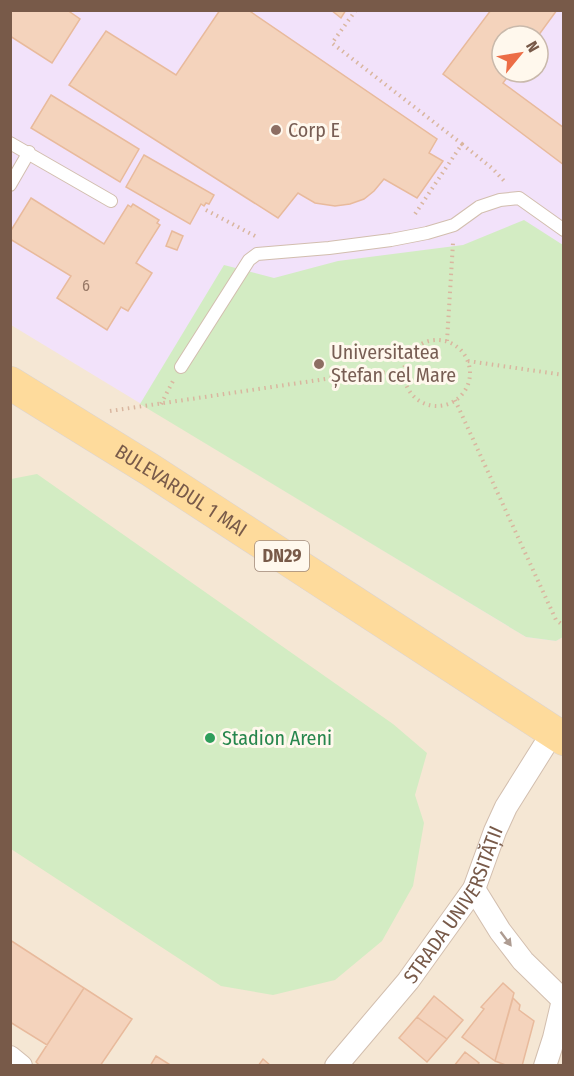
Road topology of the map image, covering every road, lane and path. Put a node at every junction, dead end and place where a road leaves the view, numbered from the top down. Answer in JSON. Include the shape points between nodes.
{"nodes":[{"id":1,"x":356,"y":10,"type":"edge"},
{"id":2,"x":10,"y":143,"type":"edge"},
{"id":3,"x":462,"y":144,"type":"junction"},
{"id":4,"x":29,"y":152,"type":"junction"},
{"id":5,"x":10,"y":185,"type":"edge"},
{"id":6,"x":519,"y":198,"type":"junction"},
{"id":7,"x":111,"y":201,"type":"dead end"},
{"id":8,"x":206,"y":210,"type":"dead end"},
{"id":9,"x":410,"y":221,"type":"dead end"},
{"id":10,"x":454,"y":225,"type":"junction"},
{"id":11,"x":564,"y":230,"type":"edge"},
{"id":12,"x":264,"y":241,"type":"dead end"},
{"id":13,"x":447,"y":341,"type":"junction"},
{"id":14,"x":468,"y":361,"type":"junction"},
{"id":15,"x":181,"y":367,"type":"joint"},
{"id":16,"x":404,"y":372,"type":"junction"},
{"id":17,"x":564,"y":375,"type":"edge"},
{"id":18,"x":10,"y":383,"type":"edge"},
{"id":19,"x":455,"y":400,"type":"junction"},
{"id":20,"x":161,"y":405,"type":"junction"},
{"id":21,"x":107,"y":411,"type":"dead end"},
{"id":22,"x":564,"y":626,"type":"edge"},
{"id":23,"x":558,"y":735,"type":"edge"},
{"id":24,"x":474,"y":889,"type":"junction"},
{"id":25,"x":563,"y":1000,"type":"edge"},
{"id":26,"x":10,"y":1058,"type":"edge"},
{"id":27,"x":21,"y":1065,"type":"edge"},
{"id":28,"x":336,"y":1065,"type":"edge"},
{"id":29,"x":545,"y":1065,"type":"edge"}],
"edges":[{"from":1,"to":3,"type":"path","via":[[332,43]]},
{"from":2,"to":4,"type":"lane"},
{"from":3,"to":6,"type":"path","via":[[493,169]]},
{"from":3,"to":9,"type":"path"},
{"from":4,"to":5,"type":"lane"},
{"from":4,"to":7,"type":"lane"},
{"from":6,"to":10,"type":"lane","via":[[479,207]]},
{"from":6,"to":11,"type":"lane"},
{"from":8,"to":12,"type":"path"},
{"from":10,"to":13,"type":"path"},
{"from":10,"to":15,"type":"lane","via":[[391,240],[257,254],[249,260]]},
{"from":13,"to":14,"type":"path","via":[[456,345]]},
{"from":13,"to":16,"type":"path","via":[[427,341],[418,346],[405,362]]},
{"from":14,"to":17,"type":"path"},
{"from":14,"to":19,"type":"path","via":[[468,382]]},
{"from":15,"to":20,"type":"path"},
{"from":16,"to":19,"type":"path","via":[[410,392],[417,399],[436,406]]},
{"from":16,"to":20,"type":"path","via":[[366,373]]},
{"from":18,"to":23,"type":"main road","name":"BULEVARDUL 1 MAI","number":"DN29"},
{"from":19,"to":22,"type":"path","via":[[556,620]]},
{"from":20,"to":21,"type":"path"},
{"from":23,"to":24,"type":"street","name":"STRADA UNIVERSITĂȚII","via":[[506,807]]},
{"from":24,"to":25,"type":"street","one_way":true,"via":[[523,961]]},
{"from":24,"to":28,"type":"street","name":"STRADA UNIVERSITĂȚII","via":[[408,981]]},
{"from":25,"to":29,"type":"street"},
{"from":26,"to":27,"type":"street"}]}
